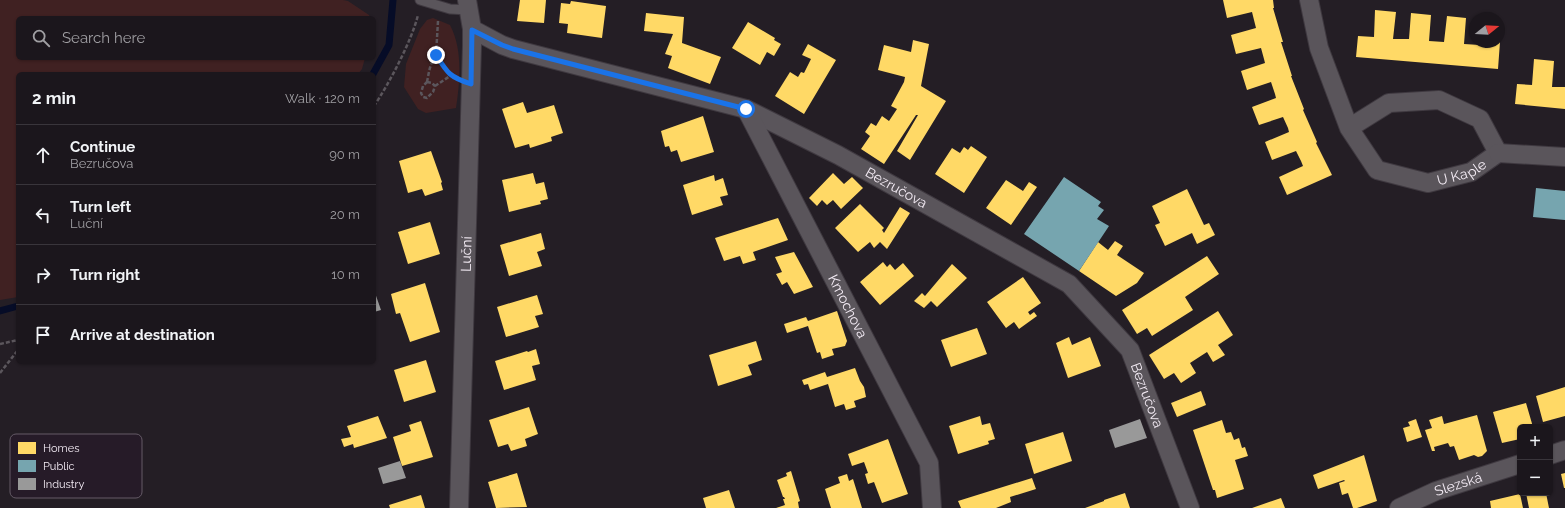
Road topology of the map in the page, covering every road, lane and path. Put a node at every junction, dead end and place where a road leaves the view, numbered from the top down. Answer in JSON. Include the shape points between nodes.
{"nodes":[{"id":1,"x":421,"y":0,"type":"edge"},
{"id":2,"x":1309,"y":0,"type":"edge"},
{"id":3,"x":468,"y":5,"type":"edge"},
{"id":4,"x":440,"y":6,"type":"junction"},
{"id":5,"x":472,"y":30,"type":"junction"},
{"id":6,"x":436,"y":55,"type":"junction"},
{"id":7,"x":450,"y":76,"type":"junction"},
{"id":8,"x":427,"y":82,"type":"junction"},
{"id":9,"x":471,"y":84,"type":"junction"},
{"id":10,"x":434,"y":86,"type":"junction"},
{"id":11,"x":376,"y":103,"type":"edge"},
{"id":12,"x":746,"y":109,"type":"junction"},
{"id":13,"x":1349,"y":128,"type":"junction"},
{"id":14,"x":1498,"y":153,"type":"junction"},
{"id":15,"x":1565,"y":157,"type":"edge"},
{"id":16,"x":16,"y":340,"type":"edge"},
{"id":17,"x":0,"y":344,"type":"edge"},
{"id":18,"x":16,"y":353,"type":"edge"},
{"id":19,"x":0,"y":373,"type":"edge"},
{"id":20,"x":1565,"y":450,"type":"edge"},
{"id":21,"x":1553,"y":454,"type":"edge"},
{"id":22,"x":1517,"y":465,"type":"edge"},
{"id":23,"x":459,"y":508,"type":"edge"},
{"id":24,"x":932,"y":508,"type":"edge"},
{"id":25,"x":1190,"y":508,"type":"edge"},
{"id":26,"x":1399,"y":508,"type":"edge"}],
"edges":[{"from":1,"to":4,"type":"lane"},
{"from":1,"to":11,"type":"path","via":[[418,18],[410,37]]},
{"from":2,"to":13,"type":"street","name":"U Kaple","via":[[1319,48]]},
{"from":3,"to":4,"type":"lane","via":[[459,10]]},
{"from":3,"to":5,"type":"street","name":"Luční"},
{"from":4,"to":6,"type":"path"},
{"from":5,"to":9,"type":"street","name":"Luční"},
{"from":5,"to":12,"type":"street","name":"Bezručova","via":[[513,49]]},
{"from":6,"to":7,"type":"path"},
{"from":6,"to":8,"type":"path","via":[[429,69]]},
{"from":7,"to":9,"type":"path"},
{"from":7,"to":10,"type":"path"},
{"from":8,"to":10,"type":"path"},
{"from":8,"to":10,"type":"path","via":[[421,90],[423,97],[430,96]]},
{"from":9,"to":23,"type":"street","name":"Luční"},
{"from":12,"to":24,"type":"street","name":"Kmochova","via":[[929,463]]},
{"from":12,"to":25,"type":"street","name":"Bezručova","via":[[838,155],[1070,284],[1130,350]]},
{"from":13,"to":14,"type":"street","name":"U Kaple","via":[[1377,170],[1428,183],[1471,172]]},
{"from":13,"to":14,"type":"street","name":"U Kaple","via":[[1389,103],[1439,100],[1480,119]]},
{"from":14,"to":15,"type":"street","name":"U Kaple"},
{"from":16,"to":17,"type":"path"},
{"from":18,"to":19,"type":"path"},
{"from":20,"to":21,"type":"street"},
{"from":22,"to":26,"type":"street","name":"Slezská","via":[[1436,492]]}]}
